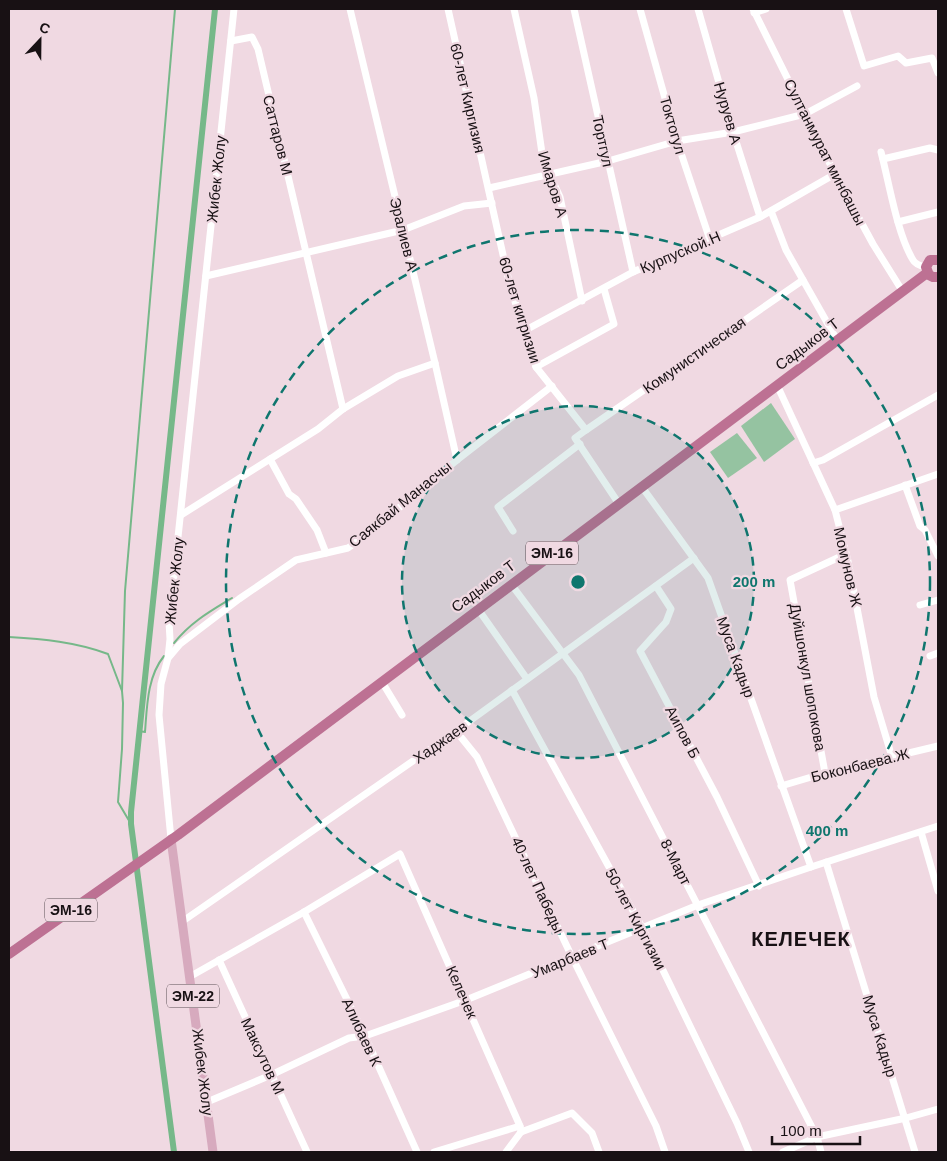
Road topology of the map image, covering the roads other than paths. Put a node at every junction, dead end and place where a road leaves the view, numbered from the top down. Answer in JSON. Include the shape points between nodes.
{"nodes":[{"id":1,"x":234,"y":9,"type":"edge"},
{"id":2,"x":350,"y":9,"type":"edge"},
{"id":3,"x":448,"y":9,"type":"edge"},
{"id":4,"x":514,"y":9,"type":"edge"},
{"id":5,"x":574,"y":9,"type":"edge"},
{"id":6,"x":640,"y":9,"type":"edge"},
{"id":7,"x":698,"y":9,"type":"edge"},
{"id":8,"x":766,"y":9,"type":"edge"},
{"id":9,"x":846,"y":9,"type":"edge"},
{"id":10,"x":754,"y":11,"type":"edge"},
{"id":11,"x":231,"y":41,"type":"junction"},
{"id":12,"x":938,"y":73,"type":"edge"},
{"id":13,"x":857,"y":86,"type":"dead end"},
{"id":14,"x":806,"y":114,"type":"junction"},
{"id":15,"x":733,"y":132,"type":"junction"},
{"id":16,"x":676,"y":141,"type":"junction"},
{"id":17,"x":938,"y":150,"type":"edge"},
{"id":18,"x":608,"y":161,"type":"junction"},
{"id":19,"x":550,"y":174,"type":"junction"},
{"id":20,"x":835,"y":174,"type":"junction"},
{"id":21,"x":489,"y":188,"type":"junction"},
{"id":22,"x":492,"y":203,"type":"junction"},
{"id":23,"x":771,"y":211,"type":"junction"},
{"id":24,"x":938,"y":212,"type":"edge"},
{"id":25,"x":760,"y":217,"type":"junction"},
{"id":26,"x":898,"y":222,"type":"junction"},
{"id":27,"x":403,"y":230,"type":"junction"},
{"id":28,"x":710,"y":240,"type":"junction"},
{"id":29,"x":307,"y":253,"type":"junction"},
{"id":30,"x":938,"y":260,"type":"edge"},
{"id":31,"x":926,"y":270,"type":"junction"},
{"id":32,"x":633,"y":272,"type":"junction"},
{"id":33,"x":206,"y":276,"type":"junction"},
{"id":34,"x":938,"y":277,"type":"edge"},
{"id":35,"x":803,"y":280,"type":"junction"},
{"id":36,"x":604,"y":289,"type":"junction"},
{"id":37,"x":903,"y":292,"type":"junction"},
{"id":38,"x":582,"y":301,"type":"junction"},
{"id":39,"x":524,"y":331,"type":"junction"},
{"id":40,"x":838,"y":340,"type":"junction"},
{"id":41,"x":435,"y":363,"type":"junction"},
{"id":42,"x":536,"y":367,"type":"junction"},
{"id":43,"x":777,"y":385,"type":"junction"},
{"id":44,"x":552,"y":386,"type":"junction"},
{"id":45,"x":938,"y":395,"type":"edge"},
{"id":46,"x":343,"y":409,"type":"junction"},
{"id":47,"x":586,"y":430,"type":"junction"},
{"id":48,"x":580,"y":444,"type":"junction"},
{"id":49,"x":270,"y":459,"type":"junction"},
{"id":50,"x":456,"y":460,"type":"junction"},
{"id":51,"x":814,"y":463,"type":"junction"},
{"id":52,"x":938,"y":474,"type":"edge"},
{"id":53,"x":905,"y":485,"type":"junction"},
{"id":54,"x":642,"y":487,"type":"junction"},
{"id":55,"x":619,"y":504,"type":"junction"},
{"id":56,"x":834,"y":510,"type":"junction"},
{"id":57,"x":181,"y":515,"type":"junction"},
{"id":58,"x":513,"y":531,"type":"dead end"},
{"id":59,"x":326,"y":553,"type":"junction"},
{"id":60,"x":846,"y":554,"type":"junction"},
{"id":61,"x":938,"y":556,"type":"edge"},
{"id":62,"x":694,"y":558,"type":"junction"},
{"id":63,"x":511,"y":584,"type":"junction"},
{"id":64,"x":656,"y":586,"type":"junction"},
{"id":65,"x":938,"y":600,"type":"edge"},
{"id":66,"x":920,"y":605,"type":"dead end"},
{"id":67,"x":478,"y":608,"type":"junction"},
{"id":68,"x":563,"y":653,"type":"junction"},
{"id":69,"x":938,"y":653,"type":"edge"},
{"id":70,"x":930,"y":656,"type":"dead end"},
{"id":71,"x":168,"y":658,"type":"junction"},
{"id":72,"x":527,"y":680,"type":"junction"},
{"id":73,"x":382,"y":682,"type":"junction"},
{"id":74,"x":512,"y":690,"type":"junction"},
{"id":75,"x":402,"y":714,"type":"dead end"},
{"id":76,"x":456,"y":731,"type":"junction"},
{"id":77,"x":938,"y":746,"type":"edge"},
{"id":78,"x":892,"y":757,"type":"junction"},
{"id":79,"x":825,"y":773,"type":"junction"},
{"id":80,"x":782,"y":786,"type":"junction"},
{"id":81,"x":938,"y":826,"type":"edge"},
{"id":82,"x":921,"y":832,"type":"junction"},
{"id":83,"x":175,"y":837,"type":"junction"},
{"id":84,"x":826,"y":862,"type":"junction"},
{"id":85,"x":811,"y":867,"type":"junction"},
{"id":86,"x":759,"y":886,"type":"junction"},
{"id":87,"x":938,"y":892,"type":"edge"},
{"id":88,"x":698,"y":905,"type":"junction"},
{"id":89,"x":304,"y":912,"type":"junction"},
{"id":90,"x":183,"y":921,"type":"junction"},
{"id":91,"x":642,"y":929,"type":"junction"},
{"id":92,"x":9,"y":954,"type":"edge"},
{"id":93,"x":572,"y":957,"type":"junction"},
{"id":94,"x":219,"y":960,"type":"junction"},
{"id":95,"x":191,"y":976,"type":"junction"},
{"id":96,"x":466,"y":1000,"type":"junction"},
{"id":97,"x":365,"y":1036,"type":"junction"},
{"id":98,"x":271,"y":1075,"type":"junction"},
{"id":99,"x":207,"y":1102,"type":"junction"},
{"id":100,"x":938,"y":1109,"type":"edge"},
{"id":101,"x":906,"y":1118,"type":"junction"},
{"id":102,"x":520,"y":1129,"type":"junction"},
{"id":103,"x":818,"y":1137,"type":"junction"},
{"id":104,"x":214,"y":1152,"type":"edge"},
{"id":105,"x":307,"y":1152,"type":"edge"},
{"id":106,"x":417,"y":1152,"type":"edge"},
{"id":107,"x":434,"y":1152,"type":"edge"},
{"id":108,"x":506,"y":1152,"type":"edge"},
{"id":109,"x":599,"y":1152,"type":"edge"},
{"id":110,"x":665,"y":1152,"type":"edge"},
{"id":111,"x":749,"y":1152,"type":"edge"},
{"id":112,"x":783,"y":1152,"type":"edge"},
{"id":113,"x":821,"y":1152,"type":"edge"},
{"id":114,"x":915,"y":1152,"type":"edge"}],
"edges":[{"from":1,"to":11,"type":"street","name":"Жибек Жолу"},
{"from":2,"to":27,"type":"street","name":"Эралиев А"},
{"from":3,"to":21,"type":"street","name":"60-лет Киргизия"},
{"from":4,"to":19,"type":"street","name":"Имаров А","via":[[534,98],[543,160]]},
{"from":5,"to":18,"type":"street","name":"Тортгул"},
{"from":6,"to":16,"type":"street","name":"Токтогул"},
{"from":7,"to":15,"type":"street","name":"Нуруев А"},
{"from":8,"to":10,"type":"street"},
{"from":9,"to":12,"type":"street","via":[[864,66],[898,56],[906,63],[932,58]]},
{"from":10,"to":14,"type":"street","name":"Султанмурат минбашы"},
{"from":11,"to":29,"type":"street","name":"Саттаров М","via":[[252,38],[258,50]]},
{"from":11,"to":33,"type":"street","name":"Жибек Жолу"},
{"from":13,"to":14,"type":"street"},
{"from":14,"to":15,"type":"street"},
{"from":14,"to":20,"type":"street","name":"Султанмурат минбашы"},
{"from":15,"to":16,"type":"street"},
{"from":15,"to":25,"type":"street","name":"Нуруев А"},
{"from":16,"to":18,"type":"street"},
{"from":16,"to":28,"type":"street","name":"Токтогул"},
{"from":17,"to":26,"type":"street","via":[[930,148],[882,155]]},
{"from":18,"to":19,"type":"street"},
{"from":18,"to":32,"type":"street","name":"Тортгул"},
{"from":19,"to":21,"type":"street"},
{"from":19,"to":38,"type":"street","name":"Имаров А","via":[[560,197]]},
{"from":20,"to":23,"type":"street","name":"Курпуской.Н"},
{"from":20,"to":37,"type":"street","name":"Султанмурат минбашы"},
{"from":21,"to":22,"type":"street","name":"60-лет Киргизия"},
{"from":22,"to":27,"type":"street","via":[[464,206]]},
{"from":22,"to":39,"type":"street","name":"60-лет кигризии","via":[[510,286]]},
{"from":23,"to":25,"type":"street","name":"Курпуской.Н"},
{"from":23,"to":35,"type":"street","via":[[786,250]]},
{"from":24,"to":26,"type":"street"},
{"from":25,"to":28,"type":"street","name":"Курпуской.Н"},
{"from":26,"to":31,"type":"street","via":[[913,260]]},
{"from":27,"to":29,"type":"street"},
{"from":27,"to":41,"type":"street","name":"Эралиев А"},
{"from":28,"to":32,"type":"street","name":"Курпуской.Н"},
{"from":29,"to":33,"type":"street"},
{"from":29,"to":46,"type":"street","name":"Саттаров М"},
{"from":30,"to":31,"type":"highway","number":"ЭМ-16","via":[[930,260]]},
{"from":31,"to":34,"type":"highway","via":[[931,276]]},
{"from":31,"to":37,"type":"highway","name":"Садыков Т","number":"ЭМ-16"},
{"from":32,"to":36,"type":"street","name":"Курпуской.Н"},
{"from":33,"to":57,"type":"street","name":"Жибек Жолу"},
{"from":35,"to":40,"type":"street"},
{"from":35,"to":47,"type":"street","name":"Комунистическая"},
{"from":36,"to":38,"type":"street","name":"Курпуской.Н"},
{"from":36,"to":42,"type":"street","via":[[614,324]]},
{"from":37,"to":40,"type":"highway","name":"Садыков Т","number":"ЭМ-16"},
{"from":38,"to":39,"type":"street","name":"Курпуской.Н"},
{"from":39,"to":42,"type":"street","name":"60-лет кигризии"},
{"from":40,"to":43,"type":"highway","name":"Садыков Т","number":"ЭМ-16"},
{"from":41,"to":46,"type":"street","via":[[398,376]]},
{"from":41,"to":50,"type":"street","name":"Эралиев А"},
{"from":42,"to":44,"type":"street","name":"60-лет кигризии"},
{"from":43,"to":51,"type":"street","name":"Момунов Ж"},
{"from":43,"to":54,"type":"highway","name":"Садыков Т","number":"ЭМ-16"},
{"from":44,"to":47,"type":"street","name":"60-лет кигризии"},
{"from":44,"to":50,"type":"street","name":"Саякбай Манасчы"},
{"from":45,"to":51,"type":"street"},
{"from":46,"to":49,"type":"street"},
{"from":47,"to":48,"type":"street","via":[[576,438]]},
{"from":48,"to":55,"type":"street"},
{"from":48,"to":58,"type":"street","via":[[498,507]]},
{"from":49,"to":57,"type":"street"},
{"from":49,"to":59,"type":"street","via":[[289,494],[317,530]]},
{"from":50,"to":59,"type":"street","name":"Саякбай Манасчы","via":[[348,548]]},
{"from":51,"to":56,"type":"street","name":"Момунов Ж"},
{"from":52,"to":53,"type":"street"},
{"from":53,"to":56,"type":"street"},
{"from":53,"to":61,"type":"street","via":[[920,526]]},
{"from":54,"to":55,"type":"highway","name":"Садыков Т","number":"ЭМ-16"},
{"from":54,"to":62,"type":"street","name":"Муса Кадыр"},
{"from":55,"to":63,"type":"highway","name":"Садыков Т","number":"ЭМ-16"},
{"from":56,"to":60,"type":"street","name":"Момунов Ж"},
{"from":57,"to":71,"type":"street","name":"Жибек Жолу","via":[[168,622]]},
{"from":59,"to":71,"type":"street","name":"Саякбай Манасчы","via":[[296,560],[180,644]]},
{"from":60,"to":78,"type":"street","name":"Момунов Ж","via":[[874,696]]},
{"from":60,"to":79,"type":"street","name":"Дуйшонкул шопокова","via":[[790,580]]},
{"from":62,"to":64,"type":"street","name":"Хаджаев"},
{"from":62,"to":80,"type":"street","name":"Муса Кадыр","via":[[708,578]]},
{"from":63,"to":67,"type":"highway","name":"Садыков Т","number":"ЭМ-16"},
{"from":63,"to":68,"type":"street","name":"8-Март"},
{"from":64,"to":68,"type":"street","name":"Хаджаев"},
{"from":64,"to":86,"type":"street","name":"Аипов Б","via":[[671,609],[666,622],[640,651],[717,797]]},
{"from":65,"to":66,"type":"street"},
{"from":67,"to":72,"type":"street"},
{"from":67,"to":73,"type":"highway","name":"Садыков Т","number":"ЭМ-16"},
{"from":68,"to":72,"type":"street","name":"Хаджаев"},
{"from":68,"to":88,"type":"street","name":"8-Март","via":[[579,675]]},
{"from":69,"to":70,"type":"street"},
{"from":71,"to":83,"type":"street","name":"Жибек Жолу","via":[[161,684],[159,715]]},
{"from":72,"to":74,"type":"street","name":"Хаджаев"},
{"from":73,"to":75,"type":"street"},
{"from":73,"to":83,"type":"highway","name":"Садыков Т","number":"ЭМ-16"},
{"from":74,"to":76,"type":"street","name":"Хаджаев"},
{"from":74,"to":91,"type":"street","name":"50-лет Киргизии"},
{"from":76,"to":90,"type":"street","name":"Хаджаев"},
{"from":76,"to":93,"type":"street","name":"40-лет Пабеды","via":[[477,756]]},
{"from":77,"to":78,"type":"street","name":"Боконбаева.Ж"},
{"from":78,"to":79,"type":"street","name":"Боконбаева.Ж"},
{"from":79,"to":80,"type":"street","name":"Боконбаева.Ж"},
{"from":80,"to":85,"type":"street","name":"Муса Кадыр"},
{"from":81,"to":82,"type":"street","name":"Умарбаев Т"},
{"from":82,"to":84,"type":"street","name":"Умарбаев Т"},
{"from":82,"to":87,"type":"street"},
{"from":83,"to":90,"type":"main road","name":"Жибек Жолу","number":"ЭМ-22"},
{"from":83,"to":92,"type":"highway","number":"ЭМ-16"},
{"from":84,"to":85,"type":"street","name":"Умарбаев Т"},
{"from":84,"to":101,"type":"street","name":"Муса Кадыр"},
{"from":85,"to":86,"type":"street","name":"Умарбаев Т"},
{"from":86,"to":88,"type":"street","name":"Умарбаев Т"},
{"from":88,"to":91,"type":"street","name":"Умарбаев Т"},
{"from":88,"to":103,"type":"street","name":"8-Март"},
{"from":89,"to":94,"type":"street"},
{"from":89,"to":96,"type":"street","name":"Келечек","via":[[400,854]]},
{"from":89,"to":97,"type":"street","name":"Алибаев К"},
{"from":90,"to":95,"type":"main road","name":"Жибек Жолу","number":"ЭМ-22"},
{"from":91,"to":93,"type":"street","name":"Умарбаев Т"},
{"from":91,"to":111,"type":"street","name":"50-лет Киргизии"},
{"from":93,"to":96,"type":"street","name":"Умарбаев Т"},
{"from":93,"to":110,"type":"street","name":"40-лет Пабеды","via":[[656,1126]]},
{"from":94,"to":95,"type":"street"},
{"from":94,"to":98,"type":"street","name":"Максутов М"},
{"from":95,"to":99,"type":"main road","name":"Жибек Жолу","number":"ЭМ-22"},
{"from":96,"to":97,"type":"street","name":"Умарбаев Т"},
{"from":96,"to":102,"type":"street","name":"Келечек"},
{"from":97,"to":98,"type":"street","name":"Умарбаев Т","via":[[349,1038]]},
{"from":97,"to":106,"type":"street","name":"Алибаев К"},
{"from":98,"to":99,"type":"street","name":"Умарбаев Т"},
{"from":98,"to":105,"type":"street","name":"Максутов М"},
{"from":99,"to":104,"type":"main road","name":"Жибек Жолу","number":"ЭМ-22"},
{"from":100,"to":101,"type":"street"},
{"from":101,"to":103,"type":"street"},
{"from":101,"to":114,"type":"street","name":"Муса Кадыр"},
{"from":102,"to":107,"type":"street"},
{"from":102,"to":108,"type":"street"},
{"from":102,"to":109,"type":"street","via":[[572,1113],[592,1133]]},
{"from":103,"to":112,"type":"street"},
{"from":103,"to":113,"type":"street","name":"8-Март"}]}
